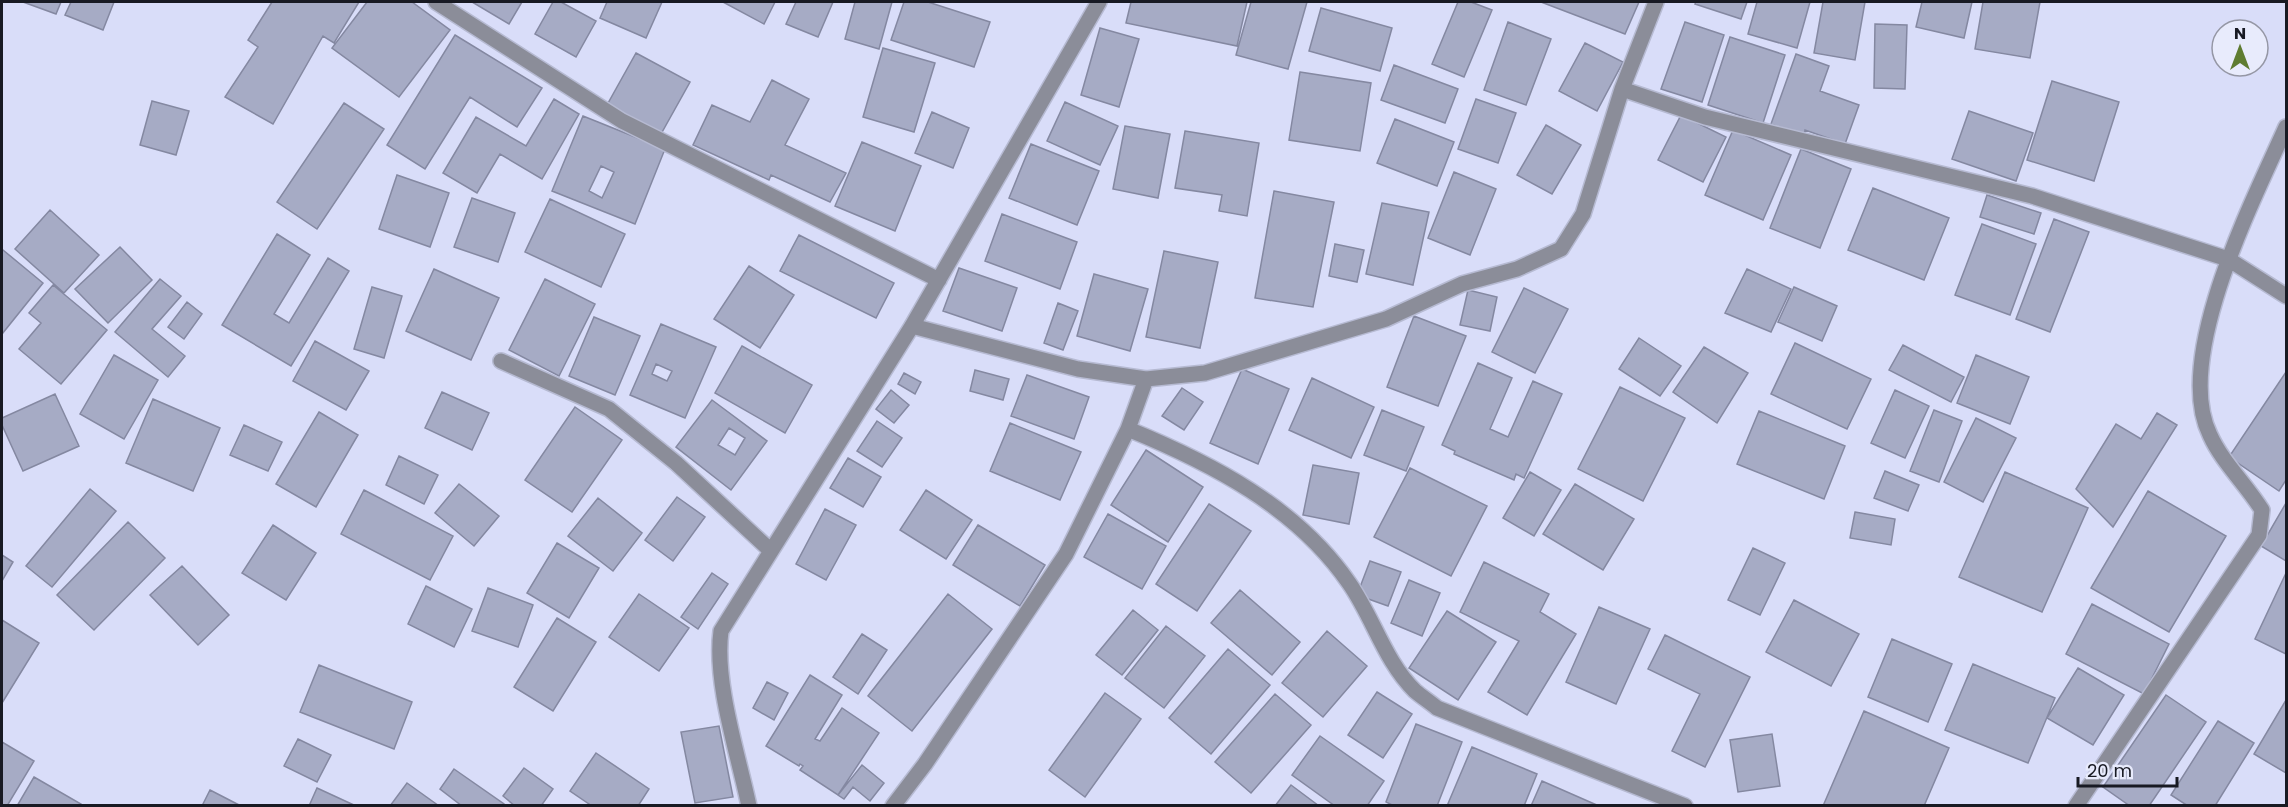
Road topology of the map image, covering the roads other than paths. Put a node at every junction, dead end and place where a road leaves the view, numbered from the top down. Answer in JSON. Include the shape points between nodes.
{"nodes":[{"id":1,"x":436,"y":2,"type":"edge"},
{"id":2,"x":1100,"y":2,"type":"edge"},
{"id":3,"x":1656,"y":2,"type":"edge"},
{"id":4,"x":1622,"y":89,"type":"junction"},
{"id":5,"x":2286,"y":127,"type":"edge"},
{"id":6,"x":2228,"y":259,"type":"junction"},
{"id":7,"x":939,"y":280,"type":"junction"},
{"id":8,"x":2286,"y":296,"type":"edge"},
{"id":9,"x":912,"y":326,"type":"junction"},
{"id":10,"x":501,"y":361,"type":"dead end"},
{"id":11,"x":1146,"y":380,"type":"junction"},
{"id":12,"x":1128,"y":429,"type":"junction"},
{"id":13,"x":770,"y":550,"type":"junction"},
{"id":14,"x":749,"y":806,"type":"edge"},
{"id":15,"x":893,"y":806,"type":"edge"},
{"id":16,"x":1685,"y":806,"type":"edge"},
{"id":17,"x":2076,"y":806,"type":"edge"}],
"edges":[{"from":1,"to":7,"type":"street","via":[[622,121]]},
{"from":2,"to":7,"type":"street"},
{"from":3,"to":4,"type":"street"},
{"from":4,"to":6,"type":"street","via":[[1705,117],[2032,196]]},
{"from":4,"to":11,"type":"street","via":[[1583,214],[1561,249],[1517,269],[1462,284],[1386,319],[1206,373]]},
{"from":5,"to":6,"type":"street"},
{"from":6,"to":8,"type":"street"},
{"from":6,"to":17,"type":"street","via":[[2206,339],[2200,384],[2202,412],[2210,435],[2262,510],[2259,535]]},
{"from":7,"to":9,"type":"street"},
{"from":9,"to":11,"type":"street","via":[[1078,369]]},
{"from":9,"to":13,"type":"street"},
{"from":10,"to":13,"type":"street","via":[[609,408],[676,463]]},
{"from":11,"to":12,"type":"street"},
{"from":12,"to":15,"type":"street","via":[[1066,554]]},
{"from":12,"to":16,"type":"street","via":[[1192,455],[1304,530],[1349,582],[1397,669],[1415,692],[1437,708]]},
{"from":13,"to":14,"type":"street","via":[[721,631],[719,649],[721,679]]}]}
